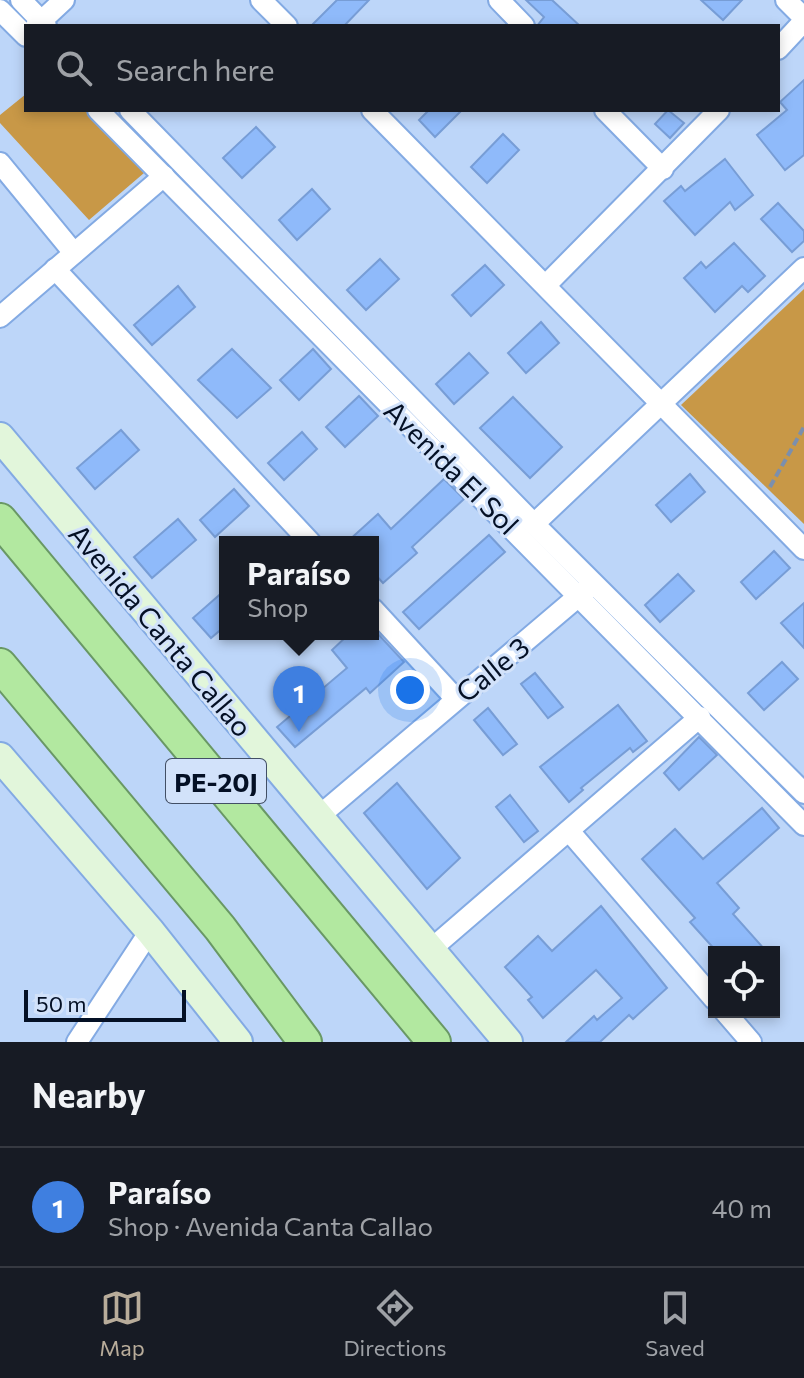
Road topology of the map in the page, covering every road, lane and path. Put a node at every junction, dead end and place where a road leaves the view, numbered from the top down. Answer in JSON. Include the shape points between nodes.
{"nodes":[{"id":1,"x":21,"y":0,"type":"edge"},
{"id":2,"x":64,"y":0,"type":"edge"},
{"id":3,"x":261,"y":0,"type":"edge"},
{"id":4,"x":499,"y":0,"type":"edge"},
{"id":5,"x":786,"y":0,"type":"edge"},
{"id":6,"x":0,"y":10,"type":"edge"},
{"id":7,"x":804,"y":20,"type":"edge"},
{"id":8,"x":41,"y":24,"type":"edge"},
{"id":9,"x":285,"y":24,"type":"edge"},
{"id":10,"x":522,"y":24,"type":"edge"},
{"id":11,"x":24,"y":34,"type":"edge"},
{"id":12,"x":780,"y":47,"type":"edge"},
{"id":13,"x":100,"y":112,"type":"edge"},
{"id":14,"x":132,"y":112,"type":"edge"},
{"id":15,"x":374,"y":112,"type":"edge"},
{"id":16,"x":607,"y":112,"type":"edge"},
{"id":17,"x":717,"y":112,"type":"edge"},
{"id":18,"x":0,"y":163,"type":"edge"},
{"id":19,"x":663,"y":169,"type":"junction"},
{"id":20,"x":164,"y":176,"type":"junction"},
{"id":21,"x":74,"y":253,"type":"junction"},
{"id":22,"x":804,"y":268,"type":"edge"},
{"id":23,"x":55,"y":269,"type":"junction"},
{"id":24,"x":547,"y":284,"type":"junction"},
{"id":25,"x":0,"y":317,"type":"edge"},
{"id":26,"x":658,"y":405,"type":"junction"},
{"id":27,"x":804,"y":427,"type":"edge"},
{"id":28,"x":0,"y":437,"type":"edge"},
{"id":29,"x":760,"y":503,"type":"junction"},
{"id":30,"x":0,"y":520,"type":"edge"},
{"id":31,"x":534,"y":524,"type":"junction"},
{"id":32,"x":304,"y":536,"type":"edge"},
{"id":33,"x":804,"y":549,"type":"edge"},
{"id":34,"x":586,"y":590,"type":"junction"},
{"id":35,"x":379,"y":616,"type":"edge"},
{"id":36,"x":0,"y":665,"type":"edge"},
{"id":37,"x":455,"y":698,"type":"junction"},
{"id":38,"x":700,"y":717,"type":"junction"},
{"id":39,"x":0,"y":757,"type":"edge"},
{"id":40,"x":804,"y":793,"type":"edge"},
{"id":41,"x":318,"y":817,"type":"junction"},
{"id":42,"x":804,"y":825,"type":"edge"},
{"id":43,"x":570,"y":832,"type":"junction"},
{"id":44,"x":150,"y":931,"type":"junction"},
{"id":45,"x":430,"y":950,"type":"junction"},
{"id":46,"x":708,"y":992,"type":"edge"},
{"id":47,"x":730,"y":1018,"type":"edge"},
{"id":48,"x":77,"y":1042,"type":"edge"},
{"id":49,"x":238,"y":1042,"type":"edge"},
{"id":50,"x":305,"y":1042,"type":"edge"},
{"id":51,"x":434,"y":1042,"type":"edge"},
{"id":52,"x":508,"y":1042,"type":"edge"},
{"id":53,"x":751,"y":1042,"type":"edge"}],
"edges":[{"from":1,"to":8,"type":"street"},
{"from":2,"to":8,"type":"street"},
{"from":3,"to":9,"type":"street"},
{"from":4,"to":10,"type":"street"},
{"from":5,"to":7,"type":"street"},
{"from":6,"to":11,"type":"street"},
{"from":7,"to":12,"type":"street"},
{"from":13,"to":20,"type":"street","name":"Avenida El Sol"},
{"from":14,"to":31,"type":"street","name":"Avenida El Sol"},
{"from":15,"to":24,"type":"street"},
{"from":16,"to":19,"type":"street"},
{"from":17,"to":19,"type":"street"},
{"from":18,"to":21,"type":"street"},
{"from":19,"to":24,"type":"street"},
{"from":20,"to":21,"type":"street"},
{"from":20,"to":34,"type":"street","name":"Avenida El Sol"},
{"from":21,"to":23,"type":"street"},
{"from":22,"to":26,"type":"street"},
{"from":23,"to":25,"type":"street"},
{"from":23,"to":32,"type":"street"},
{"from":24,"to":26,"type":"street"},
{"from":26,"to":29,"type":"street"},
{"from":26,"to":31,"type":"street"},
{"from":27,"to":29,"type":"path"},
{"from":28,"to":41,"type":"main road","name":"Avenida Canta Callao"},
{"from":29,"to":33,"type":"street"},
{"from":30,"to":51,"type":"highway","name":"Avenida Canta Callao","number":"PE-20J"},
{"from":31,"to":34,"type":"street","name":"Avenida El Sol"},
{"from":34,"to":37,"type":"street","name":"Calle 3"},
{"from":34,"to":38,"type":"street","name":"Avenida El Sol"},
{"from":34,"to":40,"type":"street","name":"Avenida El Sol"},
{"from":35,"to":37,"type":"street"},
{"from":36,"to":50,"type":"highway","number":"PE-20J","via":[[220,928]]},
{"from":37,"to":41,"type":"street","name":"Calle 3"},
{"from":38,"to":42,"type":"street","name":"Avenida El Sol"},
{"from":38,"to":43,"type":"street"},
{"from":39,"to":44,"type":"main road"},
{"from":41,"to":45,"type":"main road","name":"Avenida Canta Callao"},
{"from":43,"to":45,"type":"street"},
{"from":43,"to":46,"type":"street"},
{"from":44,"to":48,"type":"street"},
{"from":44,"to":49,"type":"main road"},
{"from":45,"to":52,"type":"main road","name":"Avenida Canta Callao"},
{"from":47,"to":53,"type":"street"}]}
